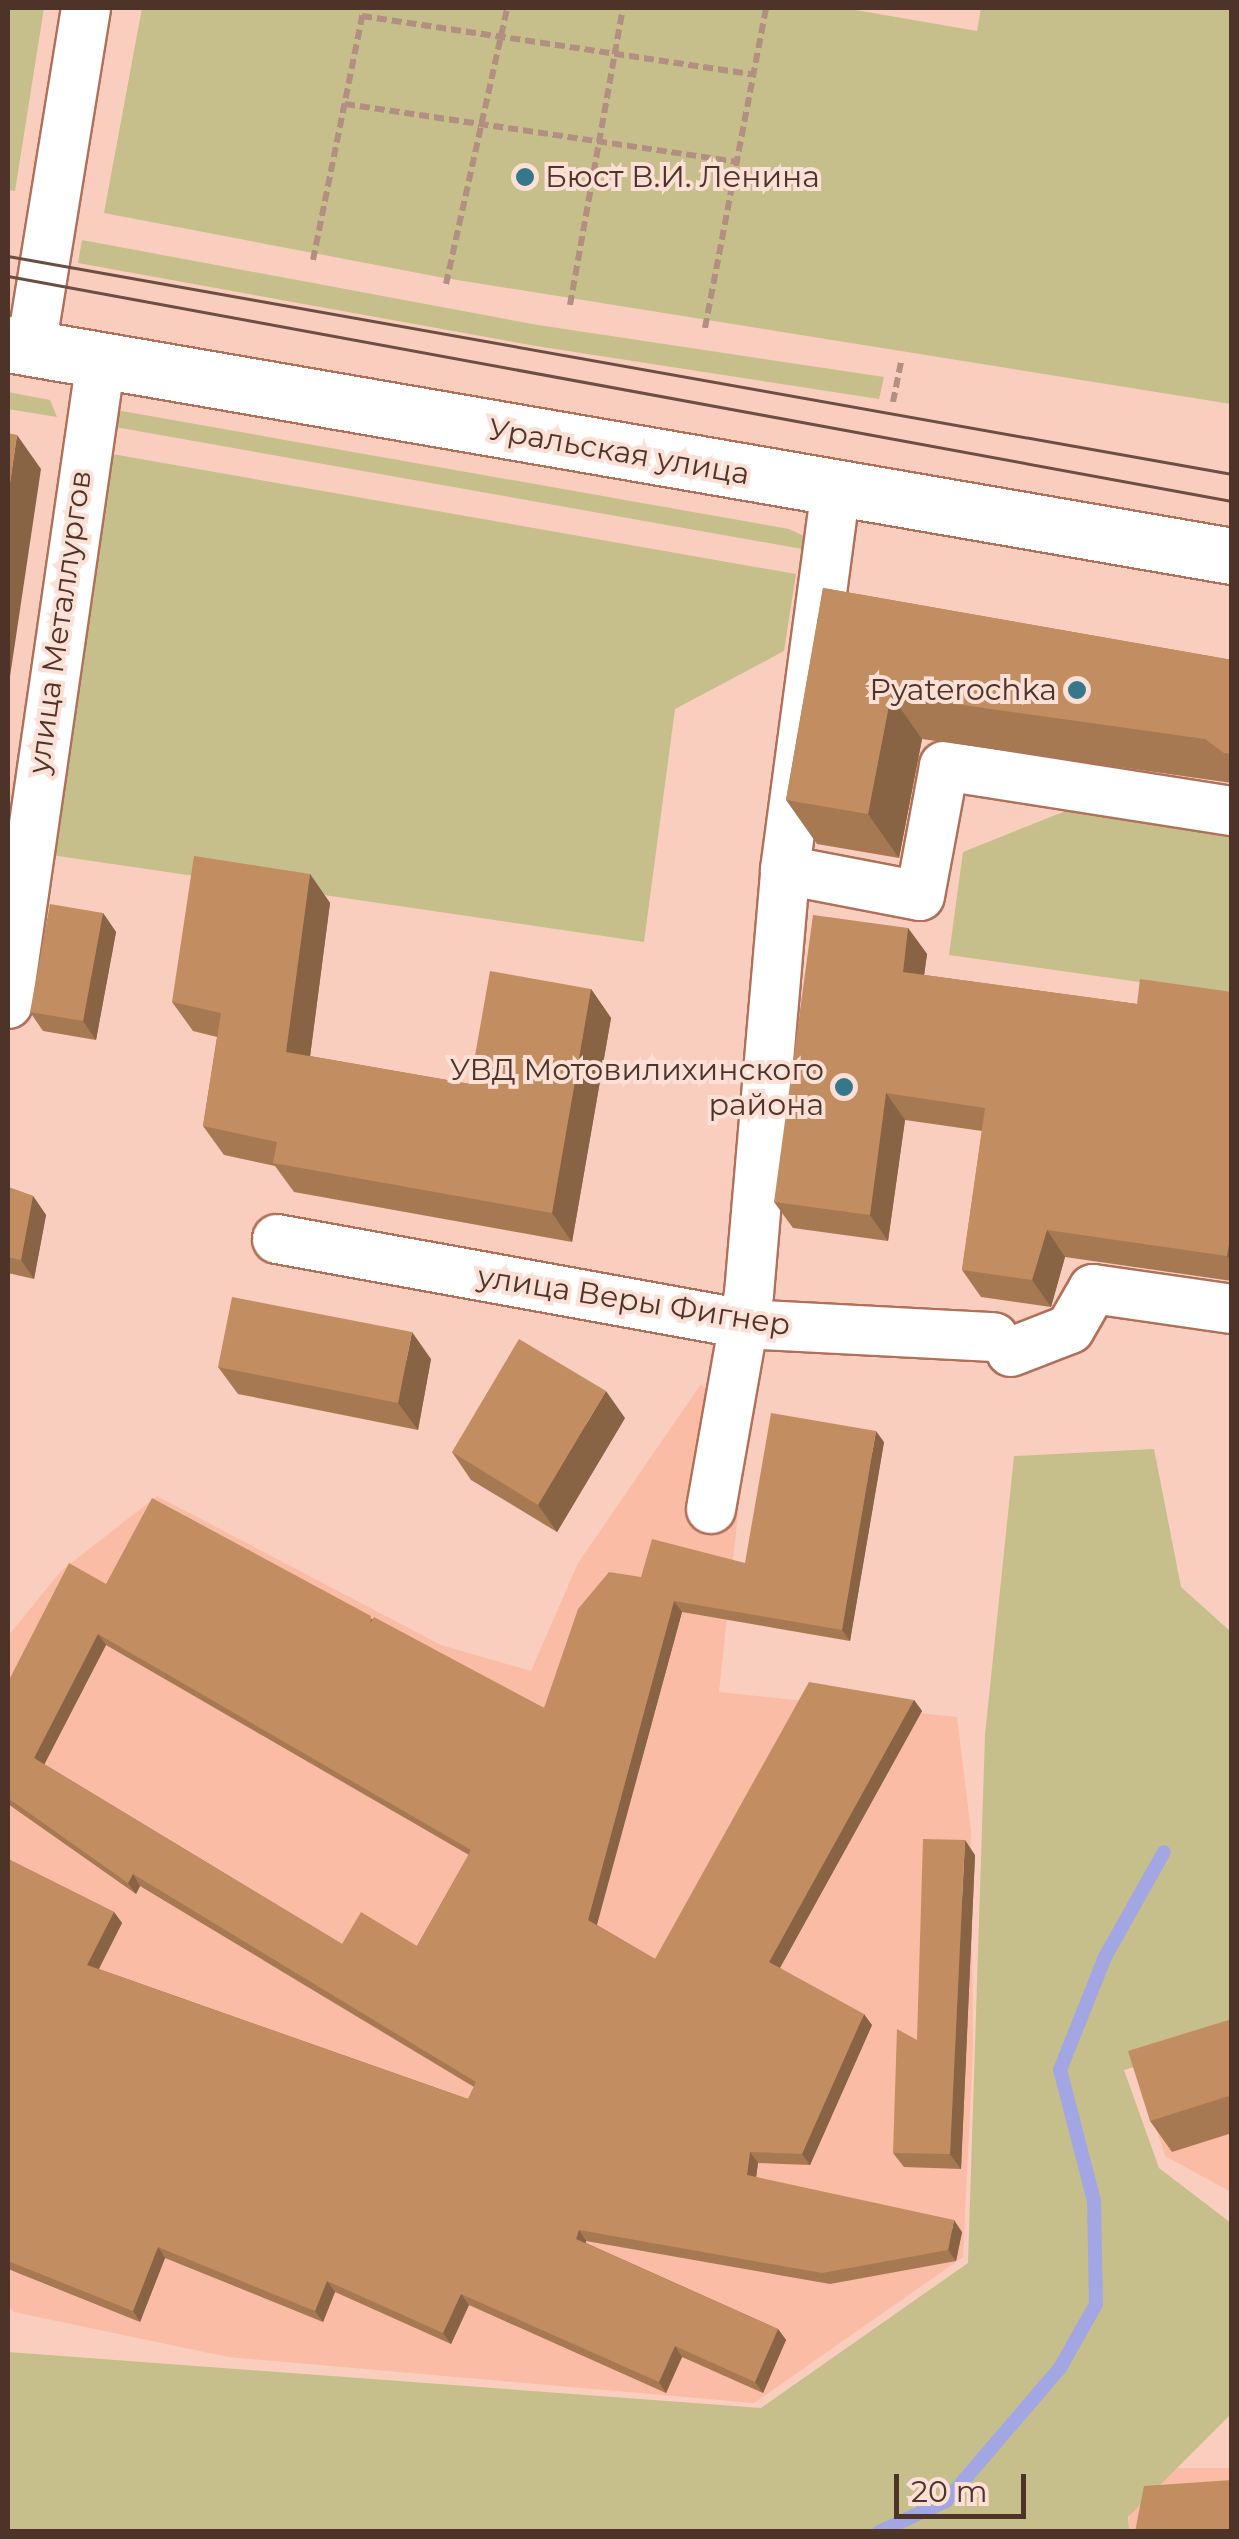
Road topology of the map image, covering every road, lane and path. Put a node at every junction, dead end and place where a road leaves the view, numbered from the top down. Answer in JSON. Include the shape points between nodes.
{"nodes":[{"id":1,"x":86,"y":8,"type":"edge"},
{"id":2,"x":507,"y":8,"type":"edge"},
{"id":3,"x":622,"y":8,"type":"edge"},
{"id":4,"x":766,"y":8,"type":"edge"},
{"id":5,"x":363,"y":12,"type":"edge"},
{"id":6,"x":501,"y":36,"type":"junction"},
{"id":7,"x":614,"y":54,"type":"junction"},
{"id":8,"x":752,"y":74,"type":"junction"},
{"id":9,"x":345,"y":104,"type":"junction"},
{"id":10,"x":482,"y":124,"type":"junction"},
{"id":11,"x":598,"y":141,"type":"junction"},
{"id":12,"x":739,"y":162,"type":"junction"},
{"id":13,"x":313,"y":260,"type":"dead end"},
{"id":14,"x":446,"y":284,"type":"dead end"},
{"id":15,"x":570,"y":304,"type":"dead end"},
{"id":16,"x":705,"y":328,"type":"dead end"},
{"id":17,"x":19,"y":346,"type":"edge"},
{"id":18,"x":101,"y":360,"type":"junction"},
{"id":19,"x":900,"y":362,"type":"dead end"},
{"id":20,"x":894,"y":402,"type":"dead end"},
{"id":21,"x":836,"y":490,"type":"junction"},
{"id":22,"x":1232,"y":556,"type":"edge"},
{"id":23,"x":1232,"y":811,"type":"edge"},
{"id":24,"x":785,"y":870,"type":"junction"},
{"id":25,"x":8,"y":1004,"type":"edge"},
{"id":26,"x":277,"y":1239,"type":"dead end"},
{"id":27,"x":1232,"y":1310,"type":"edge"},
{"id":28,"x":743,"y":1324,"type":"junction"},
{"id":29,"x":711,"y":1509,"type":"dead end"}],
"edges":[{"from":1,"to":17,"type":"street"},
{"from":2,"to":6,"type":"path"},
{"from":3,"to":7,"type":"path"},
{"from":4,"to":8,"type":"path"},
{"from":5,"to":6,"type":"path"},
{"from":5,"to":9,"type":"path"},
{"from":6,"to":7,"type":"path"},
{"from":6,"to":10,"type":"path"},
{"from":7,"to":8,"type":"path"},
{"from":7,"to":11,"type":"path"},
{"from":8,"to":12,"type":"path"},
{"from":9,"to":10,"type":"path"},
{"from":9,"to":13,"type":"path"},
{"from":10,"to":11,"type":"path"},
{"from":10,"to":14,"type":"path"},
{"from":11,"to":12,"type":"path"},
{"from":11,"to":15,"type":"path"},
{"from":12,"to":16,"type":"path"},
{"from":17,"to":18,"type":"main road","name":"Уральская улица"},
{"from":18,"to":21,"type":"main road","name":"Уральская улица"},
{"from":18,"to":25,"type":"street","name":"улица Металлургов"},
{"from":19,"to":20,"type":"path"},
{"from":21,"to":22,"type":"main road","name":"Уральская улица"},
{"from":21,"to":24,"type":"street"},
{"from":23,"to":24,"type":"street","via":[[944,766],[920,896]]},
{"from":24,"to":28,"type":"street"},
{"from":26,"to":28,"type":"street","name":"улица Веры Фигнер"},
{"from":27,"to":28,"type":"street","name":"улица Веры Фигнер","via":[[1093,1289],[1070,1330],[1002,1344]]},
{"from":28,"to":29,"type":"street"}]}
